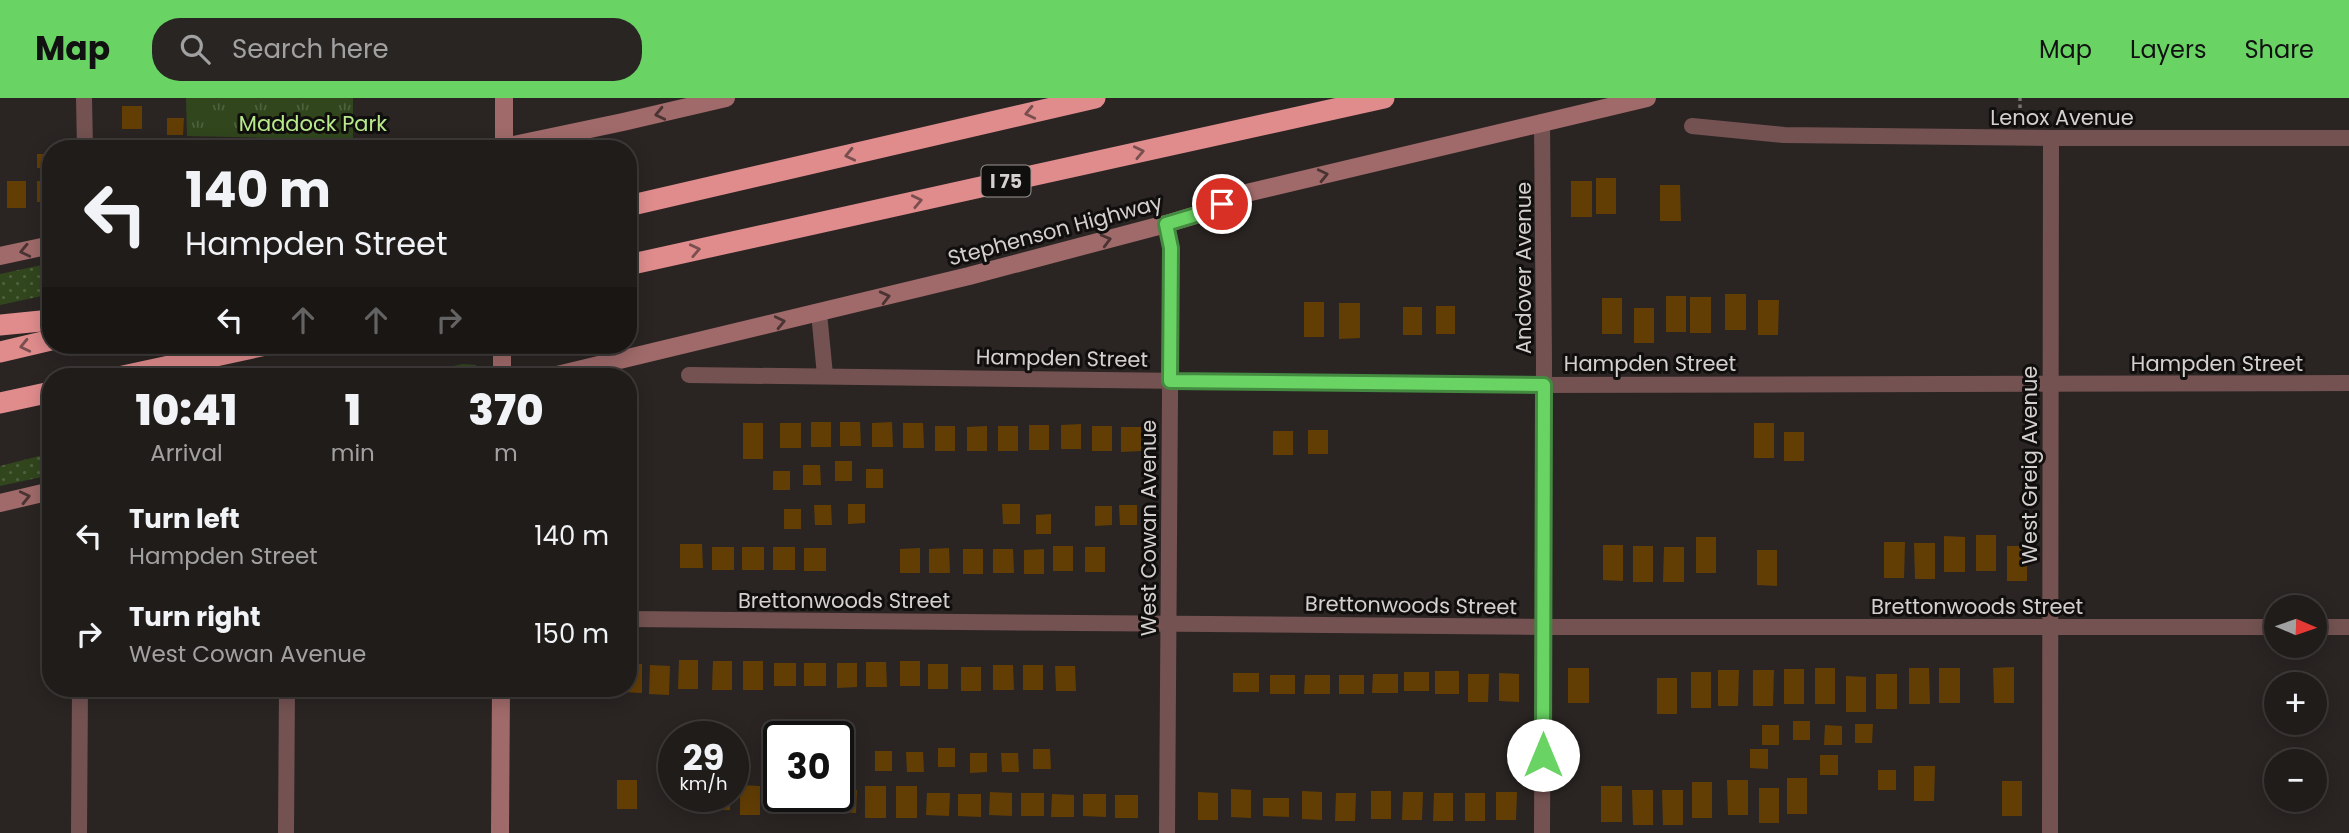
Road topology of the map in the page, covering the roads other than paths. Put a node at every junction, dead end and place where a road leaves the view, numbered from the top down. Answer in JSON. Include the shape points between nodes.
{"nodes":[{"id":1,"x":84,"y":98,"type":"edge"},
{"id":2,"x":504,"y":98,"type":"edge"},
{"id":3,"x":726,"y":98,"type":"edge"},
{"id":4,"x":1095,"y":98,"type":"edge"},
{"id":5,"x":1384,"y":98,"type":"edge"},
{"id":6,"x":1647,"y":98,"type":"edge"},
{"id":7,"x":1542,"y":122,"type":"junction"},
{"id":8,"x":1692,"y":126,"type":"dead end"},
{"id":9,"x":2051,"y":138,"type":"junction"},
{"id":10,"x":2349,"y":138,"type":"edge"},
{"id":11,"x":85,"y":140,"type":"edge"},
{"id":12,"x":501,"y":140,"type":"edge"},
{"id":13,"x":539,"y":140,"type":"edge"},
{"id":14,"x":637,"y":204,"type":"edge"},
{"id":15,"x":1166,"y":224,"type":"junction"},
{"id":16,"x":42,"y":247,"type":"edge"},
{"id":17,"x":0,"y":256,"type":"edge"},
{"id":18,"x":637,"y":263,"type":"edge"},
{"id":19,"x":819,"y":313,"type":"junction"},
{"id":20,"x":42,"y":321,"type":"edge"},
{"id":21,"x":0,"y":326,"type":"edge"},
{"id":22,"x":42,"y":342,"type":"edge"},
{"id":23,"x":0,"y":352,"type":"edge"},
{"id":24,"x":224,"y":354,"type":"edge"},
{"id":25,"x":160,"y":368,"type":"edge"},
{"id":26,"x":587,"y":368,"type":"edge"},
{"id":27,"x":689,"y":375,"type":"dead end"},
{"id":28,"x":825,"y":375,"type":"junction"},
{"id":29,"x":1170,"y":381,"type":"junction"},
{"id":30,"x":2349,"y":383,"type":"edge"},
{"id":31,"x":2050,"y":384,"type":"junction"},
{"id":32,"x":1544,"y":385,"type":"junction"},
{"id":33,"x":42,"y":394,"type":"edge"},
{"id":34,"x":0,"y":403,"type":"edge"},
{"id":35,"x":42,"y":493,"type":"edge"},
{"id":36,"x":0,"y":503,"type":"edge"},
{"id":37,"x":637,"y":619,"type":"edge"},
{"id":38,"x":1168,"y":624,"type":"junction"},
{"id":39,"x":2349,"y":626,"type":"edge"},
{"id":40,"x":1544,"y":627,"type":"junction"},
{"id":41,"x":2050,"y":627,"type":"junction"},
{"id":42,"x":2264,"y":627,"type":"edge"},
{"id":43,"x":2328,"y":627,"type":"edge"},
{"id":44,"x":80,"y":697,"type":"edge"},
{"id":45,"x":288,"y":697,"type":"edge"},
{"id":46,"x":500,"y":697,"type":"edge"},
{"id":47,"x":79,"y":833,"type":"edge"},
{"id":48,"x":286,"y":833,"type":"edge"},
{"id":49,"x":500,"y":833,"type":"edge"},
{"id":50,"x":1167,"y":833,"type":"edge"},
{"id":51,"x":1542,"y":833,"type":"edge"},
{"id":52,"x":2050,"y":833,"type":"edge"}],
"edges":[{"from":1,"to":11,"type":"street"},
{"from":2,"to":12,"type":"main road"},
{"from":3,"to":13,"type":"main road","one_way":true},
{"from":4,"to":14,"type":"highway","one_way":true},
{"from":18,"to":5,"type":"highway","number":"I 75","one_way":true},
{"from":6,"to":7,"type":"main road","name":"Stephenson Highway"},
{"from":15,"to":7,"type":"main road","name":"Stephenson Highway","one_way":true,"via":[[1206,212],[1238,195]]},
{"from":7,"to":32,"type":"street","name":"Andover Avenue"},
{"from":8,"to":9,"type":"street","name":"Lenox Avenue","via":[[1784,135]]},
{"from":9,"to":10,"type":"street","name":"Lenox Avenue"},
{"from":9,"to":31,"type":"street","name":"West Greig Avenue"},
{"from":19,"to":15,"type":"main road","name":"Stephenson Highway","one_way":true},
{"from":15,"to":29,"type":"street","name":"West Cowan Avenue","via":[[1171,248]]},
{"from":16,"to":17,"type":"main road","one_way":true},
{"from":26,"to":19,"type":"main road","name":"Stephenson Highway","one_way":true},
{"from":19,"to":28,"type":"street"},
{"from":20,"to":21,"type":"highway"},
{"from":22,"to":23,"type":"highway","one_way":true},
{"from":24,"to":25,"type":"highway"},
{"from":27,"to":28,"type":"street","name":"Hampden Street"},
{"from":28,"to":29,"type":"street","name":"Hampden Street"},
{"from":29,"to":32,"type":"street","name":"Hampden Street"},
{"from":29,"to":38,"type":"street","name":"West Cowan Avenue"},
{"from":30,"to":31,"type":"street","name":"Hampden Street"},
{"from":31,"to":32,"type":"street","name":"Hampden Street"},
{"from":31,"to":41,"type":"street","name":"West Greig Avenue"},
{"from":32,"to":40,"type":"street","name":"Andover Avenue"},
{"from":33,"to":34,"type":"highway"},
{"from":36,"to":35,"type":"main road","one_way":true},
{"from":37,"to":38,"type":"street","name":"Brettonwoods Street"},
{"from":38,"to":40,"type":"street","name":"Brettonwoods Street"},
{"from":38,"to":50,"type":"street","name":"West Cowan Avenue"},
{"from":39,"to":43,"type":"street"},
{"from":40,"to":41,"type":"street","name":"Brettonwoods Street"},
{"from":40,"to":51,"type":"street","name":"Andover Avenue"},
{"from":41,"to":42,"type":"street","name":"Brettonwoods Street"},
{"from":41,"to":52,"type":"street","name":"West Greig Avenue"},
{"from":44,"to":47,"type":"street"},
{"from":45,"to":48,"type":"street"},
{"from":46,"to":49,"type":"main road"}]}
